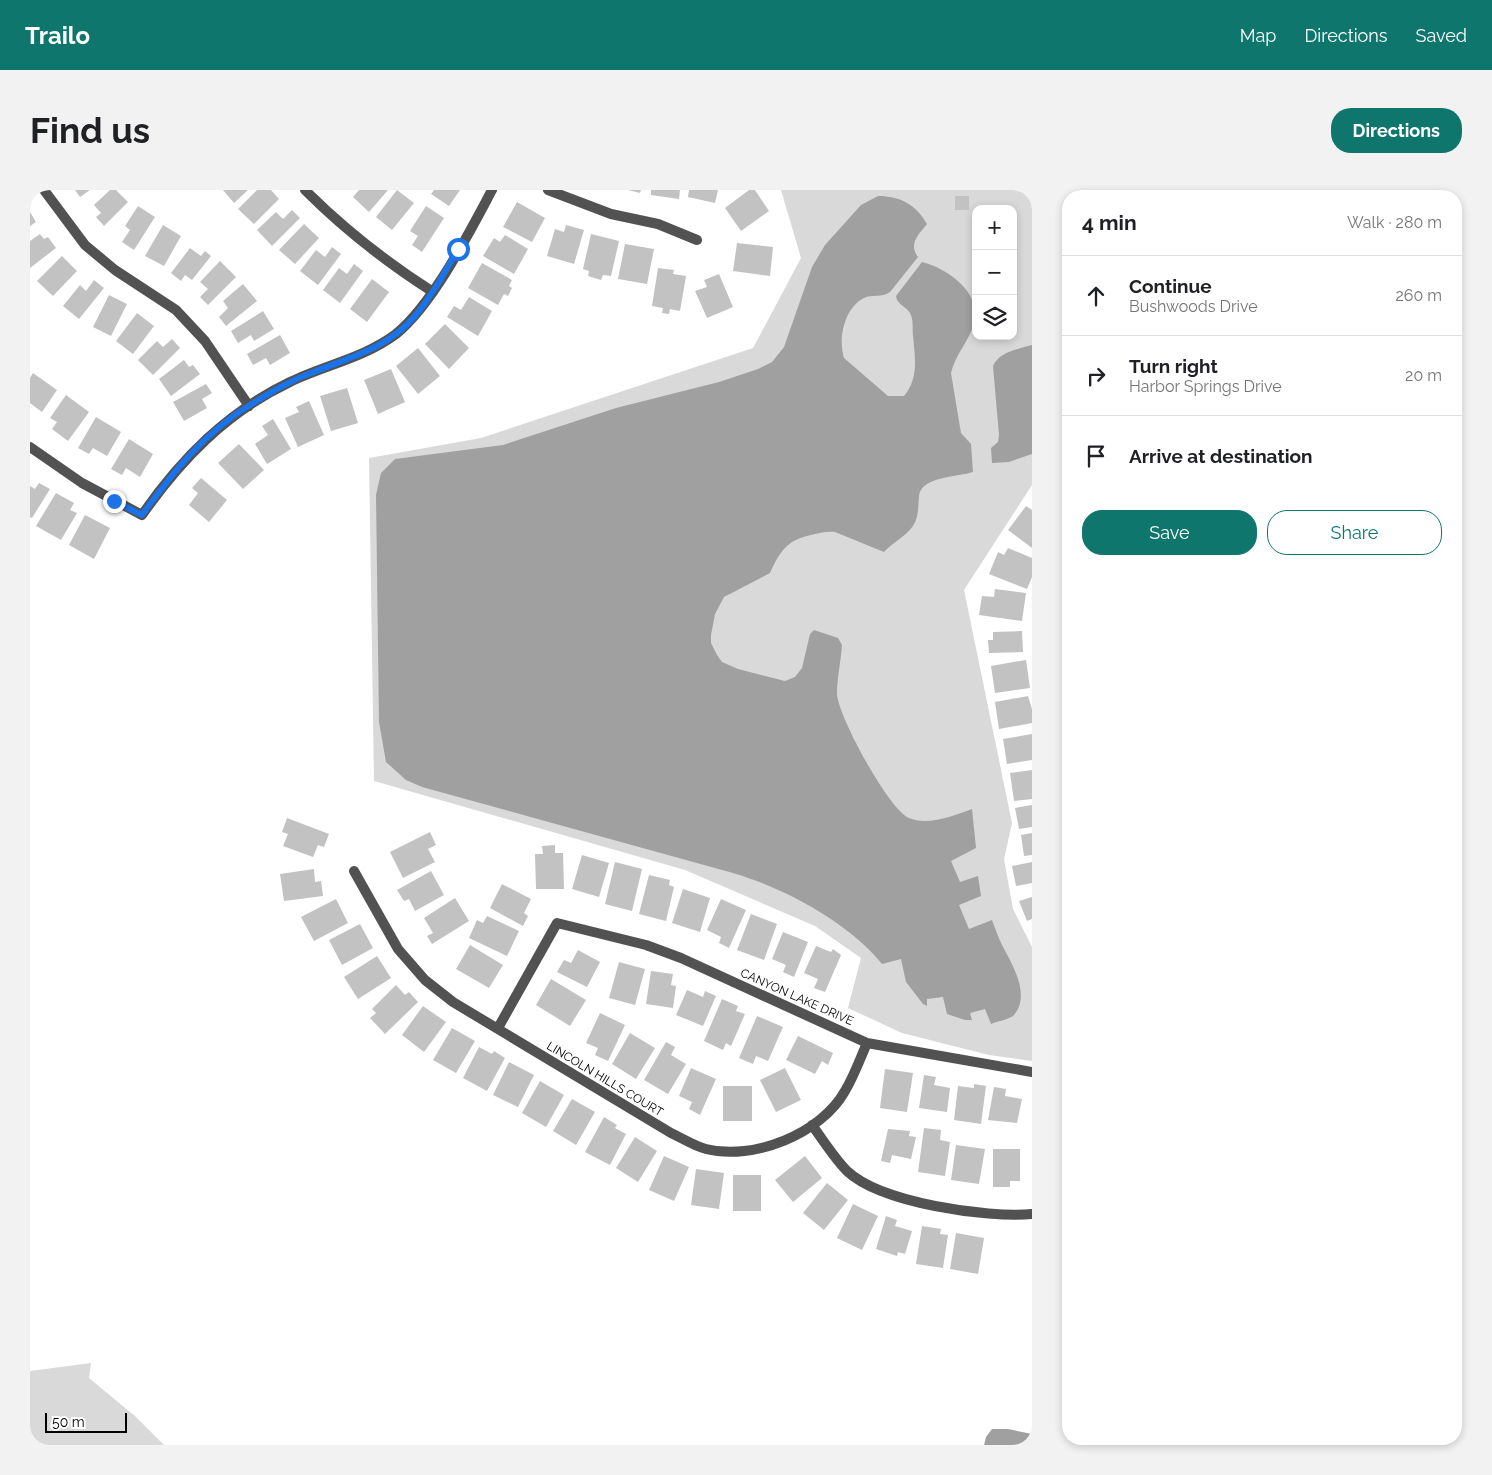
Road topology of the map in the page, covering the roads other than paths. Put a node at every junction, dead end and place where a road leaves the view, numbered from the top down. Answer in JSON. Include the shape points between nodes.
{"nodes":[{"id":1,"x":44,"y":190,"type":"edge"},
{"id":2,"x":305,"y":190,"type":"edge"},
{"id":3,"x":492,"y":190,"type":"edge"},
{"id":4,"x":548,"y":190,"type":"edge"},
{"id":5,"x":697,"y":240,"type":"dead end"},
{"id":6,"x":433,"y":292,"type":"junction"},
{"id":7,"x":249,"y":406,"type":"junction"},
{"id":8,"x":30,"y":447,"type":"edge"},
{"id":9,"x":354,"y":871,"type":"dead end"},
{"id":10,"x":498,"y":1028,"type":"junction"},
{"id":11,"x":867,"y":1043,"type":"junction"},
{"id":12,"x":1032,"y":1072,"type":"edge"},
{"id":13,"x":812,"y":1125,"type":"junction"},
{"id":14,"x":1032,"y":1214,"type":"edge"}],
"edges":[{"from":1,"to":7,"type":"street","via":[[85,245],[115,270],[176,310],[204,341]]},
{"from":2,"to":6,"type":"street","via":[[331,217],[383,260]]},
{"from":3,"to":6,"type":"street"},
{"from":4,"to":5,"type":"street","via":[[611,214],[658,224]]},
{"from":6,"to":7,"type":"street","via":[[415,317],[382,344],[288,383]]},
{"from":7,"to":8,"type":"street","via":[[187,457],[142,515],[82,483]]},
{"from":9,"to":10,"type":"street","name":"LINCOLN HILLS COURT","via":[[398,949],[425,980],[453,1002]]},
{"from":10,"to":11,"type":"street","name":"CANYON LAKE DRIVE","via":[[558,923],[646,945],[681,958]]},
{"from":10,"to":13,"type":"street","name":"LINCOLN HILLS COURT","via":[[671,1133],[706,1149],[744,1152],[783,1142]]},
{"from":11,"to":12,"type":"street","name":"CANYON LAKE DRIVE"},
{"from":11,"to":13,"type":"street","name":"LINCOLN HILLS COURT","via":[[845,1092],[823,1118]]},
{"from":13,"to":14,"type":"street","via":[[848,1171],[877,1189],[978,1213]]}]}
